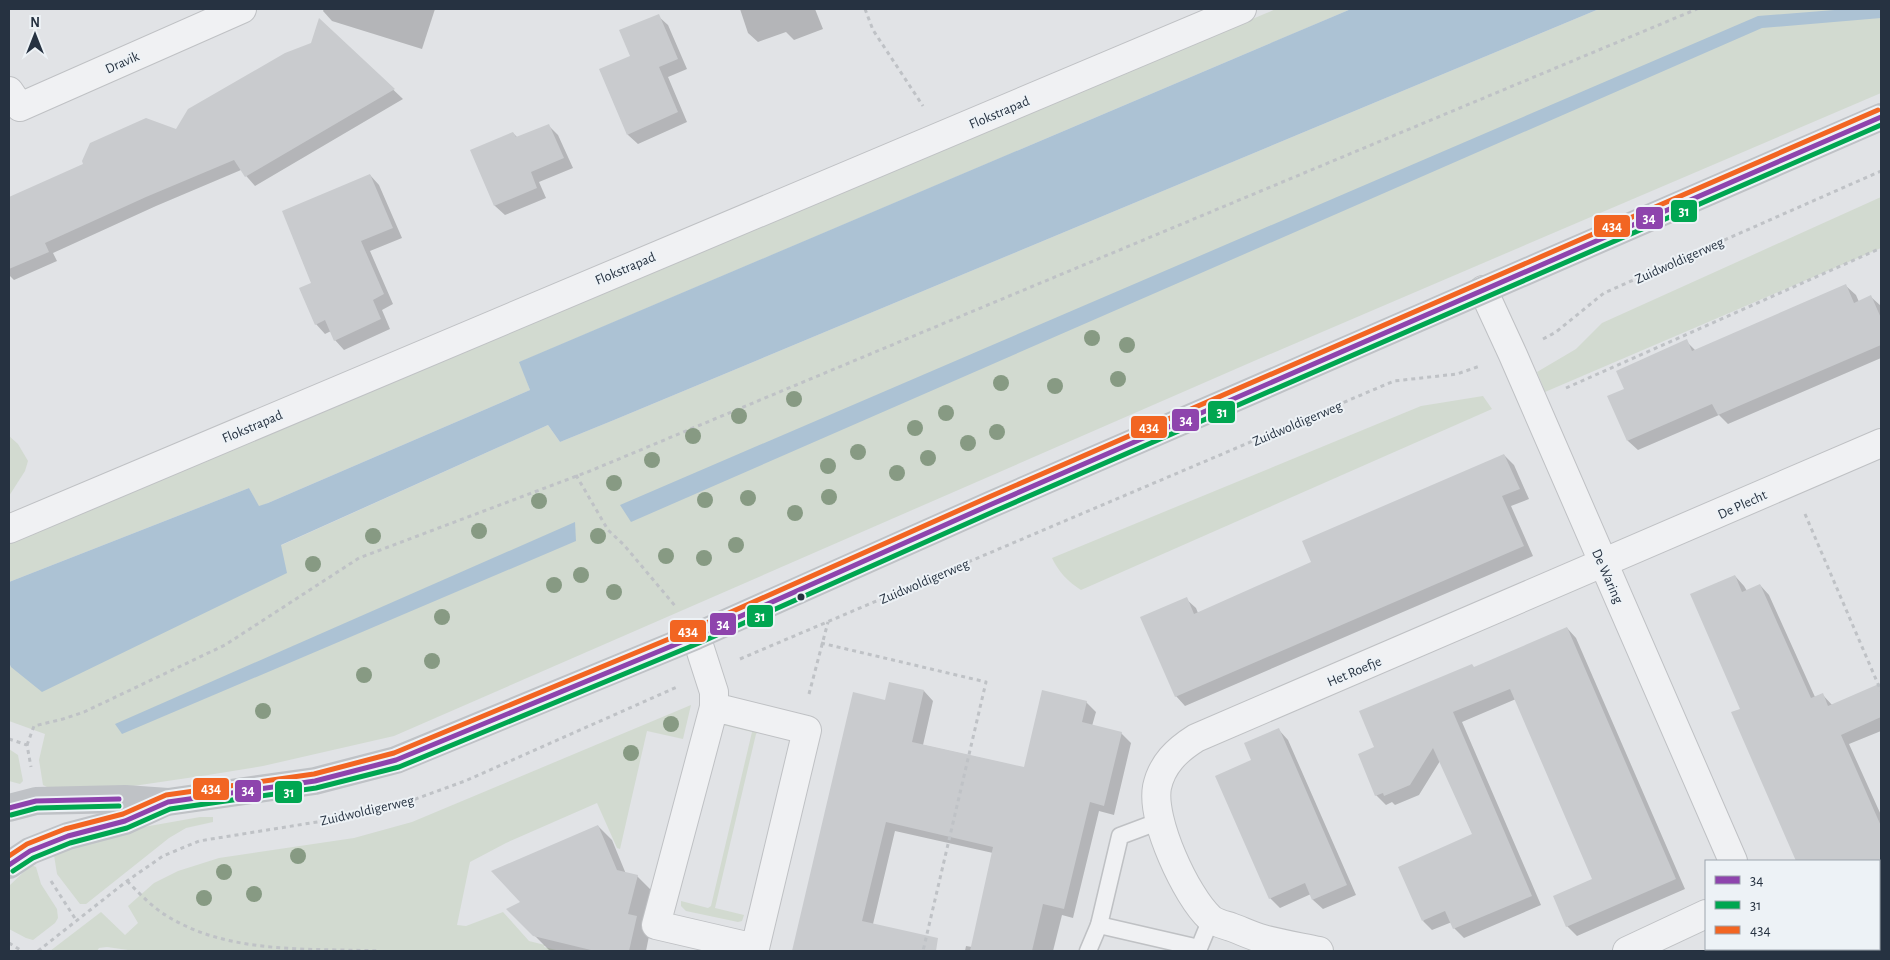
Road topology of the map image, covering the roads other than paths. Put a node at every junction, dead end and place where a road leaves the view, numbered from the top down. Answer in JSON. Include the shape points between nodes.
{"nodes":[{"id":1,"x":242,"y":9,"type":"edge"},
{"id":2,"x":1242,"y":9,"type":"edge"},
{"id":3,"x":9,"y":91,"type":"edge"},
{"id":4,"x":1881,"y":117,"type":"edge"},
{"id":5,"x":1483,"y":290,"type":"junction"},
{"id":6,"x":1881,"y":443,"type":"edge"},
{"id":7,"x":9,"y":528,"type":"edge"},
{"id":8,"x":1603,"y":564,"type":"junction"},
{"id":9,"x":696,"y":636,"type":"junction"},
{"id":10,"x":714,"y":706,"type":"junction"},
{"id":11,"x":168,"y":802,"type":"junction"},
{"id":12,"x":9,"y":808,"type":"edge"},
{"id":13,"x":1160,"y":822,"type":"junction"},
{"id":14,"x":1733,"y":860,"type":"edge"},
{"id":15,"x":9,"y":866,"type":"edge"},
{"id":16,"x":1705,"y":914,"type":"edge"},
{"id":17,"x":1211,"y":919,"type":"junction"},
{"id":18,"x":1099,"y":925,"type":"junction"},
{"id":19,"x":1088,"y":951,"type":"edge"},
{"id":20,"x":1319,"y":951,"type":"edge"},
{"id":21,"x":1627,"y":951,"type":"edge"}],
"edges":[{"from":1,"to":3,"type":"street","name":"Dravik","via":[[20,107]]},
{"from":2,"to":7,"type":"street","name":"Flokstrapad"},
{"from":4,"to":5,"type":"main road"},
{"from":5,"to":8,"type":"street","name":"De Waring"},
{"from":5,"to":9,"type":"main road"},
{"from":6,"to":8,"type":"street","name":"De Plecht"},
{"from":8,"to":13,"type":"street","name":"Het Roefje","via":[[1196,738],[1170,758],[1162,772],[1157,788]]},
{"from":8,"to":14,"type":"street","name":"De Waring"},
{"from":9,"to":10,"type":"street","via":[[714,692]]},
{"from":9,"to":11,"type":"main road","via":[[396,760],[315,781]]},
{"from":10,"to":10,"type":"street","via":[[807,730],[755,948],[656,925]]},
{"from":11,"to":12,"type":"main road","via":[[125,799],[36,801]]},
{"from":11,"to":15,"type":"main road","via":[[125,822],[68,836],[30,851]]},
{"from":13,"to":17,"type":"street","name":"Het Roefje","via":[[1181,876]]},
{"from":13,"to":18,"type":"lane","via":[[1120,836]]},
{"from":16,"to":21,"type":"street"},
{"from":17,"to":18,"type":"lane","via":[[1199,948]]},
{"from":17,"to":20,"type":"street","via":[[1263,939]]},
{"from":18,"to":19,"type":"lane"}]}
